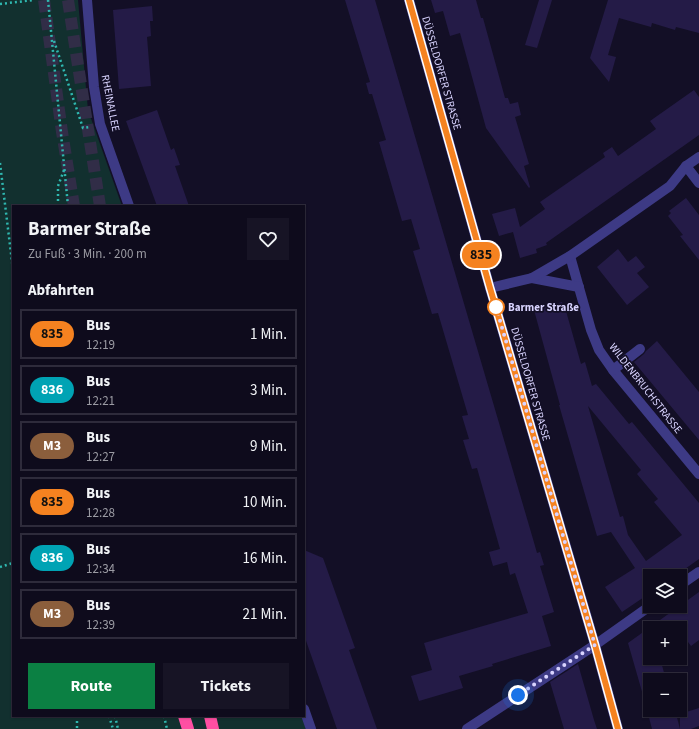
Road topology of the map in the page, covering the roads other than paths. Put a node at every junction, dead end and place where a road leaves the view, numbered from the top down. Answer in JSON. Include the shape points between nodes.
{"nodes":[{"id":1,"x":87,"y":0,"type":"edge"},
{"id":2,"x":409,"y":0,"type":"edge"},
{"id":3,"x":699,"y":157,"type":"edge"},
{"id":4,"x":686,"y":166,"type":"junction"},
{"id":5,"x":699,"y":182,"type":"edge"},
{"id":6,"x":129,"y":205,"type":"edge"},
{"id":7,"x":570,"y":256,"type":"junction"},
{"id":8,"x":532,"y":278,"type":"junction"},
{"id":9,"x":579,"y":287,"type":"junction"},
{"id":10,"x":490,"y":288,"type":"junction"},
{"id":11,"x":640,"y":350,"type":"dead end"},
{"id":12,"x":614,"y":370,"type":"junction"},
{"id":13,"x":699,"y":474,"type":"edge"},
{"id":14,"x":699,"y":572,"type":"edge"},
{"id":15,"x":687,"y":580,"type":"edge"},
{"id":16,"x":643,"y":611,"type":"edge"},
{"id":17,"x":595,"y":645,"type":"junction"},
{"id":18,"x":305,"y":712,"type":"edge"},
{"id":19,"x":184,"y":717,"type":"edge"},
{"id":20,"x":210,"y":717,"type":"edge"},
{"id":21,"x":188,"y":729,"type":"edge"},
{"id":22,"x":213,"y":729,"type":"edge"},
{"id":23,"x":311,"y":729,"type":"edge"},
{"id":24,"x":467,"y":729,"type":"edge"},
{"id":25,"x":618,"y":729,"type":"edge"}],
"edges":[{"from":1,"to":6,"type":"street","name":"RHEINALLEE","via":[[94,87],[100,124]]},
{"from":2,"to":10,"type":"street","name":"DÜSSELDORFER STRASSE"},
{"from":3,"to":4,"type":"street"},
{"from":4,"to":5,"type":"street"},
{"from":4,"to":7,"type":"street","via":[[670,186]]},
{"from":7,"to":8,"type":"street"},
{"from":7,"to":9,"type":"street","name":"WILDENBRUCHSTRASSE"},
{"from":8,"to":9,"type":"street"},
{"from":8,"to":10,"type":"street"},
{"from":9,"to":12,"type":"street","name":"WILDENBRUCHSTRASSE","via":[[599,350]]},
{"from":10,"to":17,"type":"street","name":"DÜSSELDORFER STRASSE"},
{"from":11,"to":12,"type":"street"},
{"from":12,"to":13,"type":"street","name":"WILDENBRUCHSTRASSE"},
{"from":14,"to":15,"type":"street"},
{"from":16,"to":17,"type":"street"},
{"from":17,"to":24,"type":"street"},
{"from":17,"to":25,"type":"street","name":"DÜSSELDORFER STRASSE"},
{"from":18,"to":23,"type":"street"},
{"from":19,"to":21,"type":"highway"},
{"from":20,"to":22,"type":"highway"}]}
